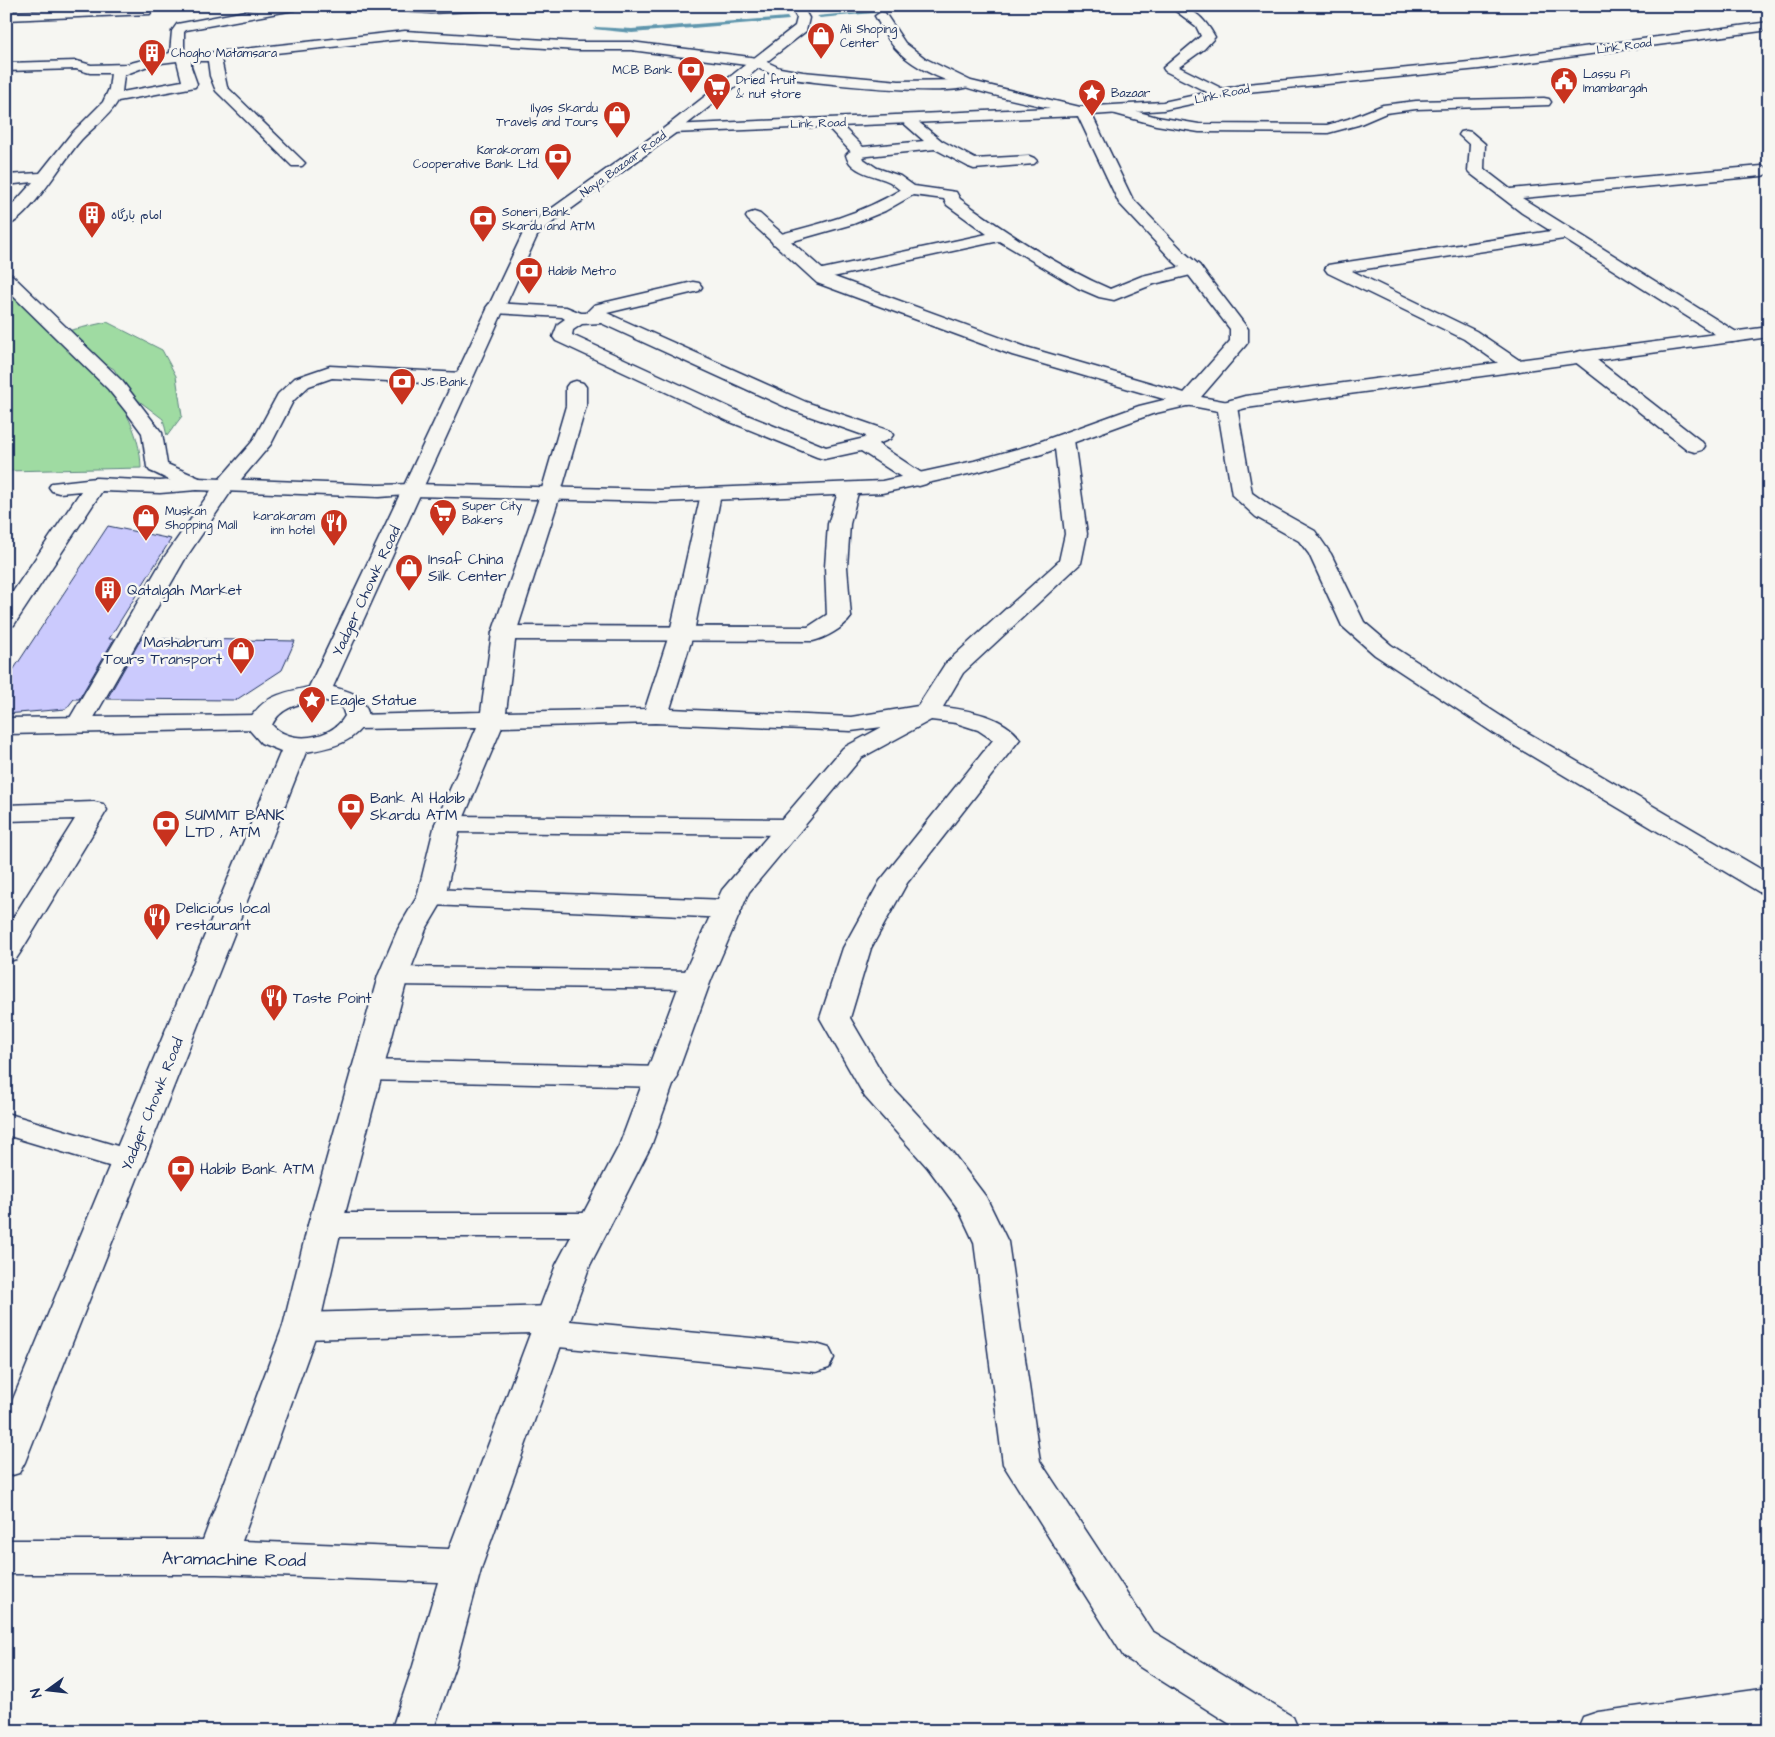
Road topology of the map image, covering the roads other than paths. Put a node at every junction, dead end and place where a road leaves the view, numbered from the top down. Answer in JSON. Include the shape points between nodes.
{"nodes":[{"id":1,"x":294,"y":6,"type":"edge"},
{"id":2,"x":381,"y":6,"type":"edge"},
{"id":3,"x":494,"y":6,"type":"edge"},
{"id":4,"x":796,"y":6,"type":"edge"},
{"id":5,"x":1175,"y":6,"type":"edge"},
{"id":6,"x":146,"y":11,"type":"dead end"},
{"id":7,"x":6,"y":16,"type":"edge"},
{"id":8,"x":881,"y":16,"type":"dead end"},
{"id":9,"x":1769,"y":26,"type":"edge"},
{"id":10,"x":214,"y":55,"type":"junction"},
{"id":11,"x":184,"y":57,"type":"junction"},
{"id":12,"x":758,"y":62,"type":"junction"},
{"id":13,"x":6,"y":67,"type":"edge"},
{"id":14,"x":128,"y":68,"type":"junction"},
{"id":15,"x":966,"y":84,"type":"junction"},
{"id":16,"x":1220,"y":93,"type":"junction"},
{"id":17,"x":113,"y":98,"type":"junction"},
{"id":18,"x":1544,"y":102,"type":"dead end"},
{"id":19,"x":1118,"y":110,"type":"junction"},
{"id":20,"x":1083,"y":112,"type":"junction"},
{"id":21,"x":906,"y":119,"type":"junction"},
{"id":22,"x":830,"y":122,"type":"junction"},
{"id":23,"x":672,"y":129,"type":"junction"},
{"id":24,"x":1466,"y":135,"type":"dead end"},
{"id":25,"x":937,"y":144,"type":"junction"},
{"id":26,"x":859,"y":152,"type":"junction"},
{"id":27,"x":1029,"y":161,"type":"dead end"},
{"id":28,"x":297,"y":163,"type":"dead end"},
{"id":29,"x":1762,"y":171,"type":"dead end"},
{"id":30,"x":44,"y":177,"type":"junction"},
{"id":31,"x":6,"y":180,"type":"edge"},
{"id":32,"x":910,"y":190,"type":"junction"},
{"id":33,"x":1507,"y":194,"type":"junction"},
{"id":34,"x":754,"y":217,"type":"dead end"},
{"id":35,"x":6,"y":221,"type":"edge"},
{"id":36,"x":1567,"y":234,"type":"junction"},
{"id":37,"x":1001,"y":236,"type":"junction"},
{"id":38,"x":779,"y":240,"type":"junction"},
{"id":39,"x":1193,"y":269,"type":"junction"},
{"id":40,"x":819,"y":275,"type":"junction"},
{"id":41,"x":6,"y":279,"type":"edge"},
{"id":42,"x":693,"y":287,"type":"dead end"},
{"id":43,"x":495,"y":308,"type":"junction"},
{"id":44,"x":603,"y":317,"type":"junction"},
{"id":45,"x":578,"y":319,"type":"junction"},
{"id":46,"x":1769,"y":332,"type":"edge"},
{"id":47,"x":1732,"y":337,"type":"junction"},
{"id":48,"x":1581,"y":357,"type":"junction"},
{"id":49,"x":1515,"y":366,"type":"junction"},
{"id":50,"x":462,"y":379,"type":"junction"},
{"id":51,"x":576,"y":387,"type":"dead end"},
{"id":52,"x":1188,"y":400,"type":"junction"},
{"id":53,"x":1228,"y":407,"type":"junction"},
{"id":54,"x":1064,"y":440,"type":"junction"},
{"id":55,"x":864,"y":444,"type":"junction"},
{"id":56,"x":1695,"y":446,"type":"dead end"},
{"id":57,"x":919,"y":480,"type":"junction"},
{"id":58,"x":96,"y":484,"type":"junction"},
{"id":59,"x":197,"y":484,"type":"junction"},
{"id":60,"x":224,"y":486,"type":"junction"},
{"id":61,"x":59,"y":487,"type":"dead end"},
{"id":62,"x":849,"y":489,"type":"junction"},
{"id":63,"x":413,"y":490,"type":"junction"},
{"id":64,"x":551,"y":492,"type":"junction"},
{"id":65,"x":712,"y":494,"type":"junction"},
{"id":66,"x":6,"y":620,"type":"edge"},
{"id":67,"x":682,"y":632,"type":"junction"},
{"id":68,"x":504,"y":633,"type":"junction"},
{"id":69,"x":319,"y":692,"type":"junction"},
{"id":70,"x":928,"y":712,"type":"junction"},
{"id":71,"x":656,"y":716,"type":"junction"},
{"id":72,"x":492,"y":721,"type":"junction"},
{"id":73,"x":260,"y":722,"type":"junction"},
{"id":74,"x":356,"y":722,"type":"junction"},
{"id":75,"x":79,"y":723,"type":"junction"},
{"id":76,"x":6,"y":726,"type":"edge"},
{"id":77,"x":296,"y":745,"type":"junction"},
{"id":78,"x":6,"y":812,"type":"edge"},
{"id":79,"x":448,"y":824,"type":"junction"},
{"id":80,"x":789,"y":827,"type":"junction"},
{"id":81,"x":1769,"y":886,"type":"edge"},
{"id":82,"x":431,"y":897,"type":"junction"},
{"id":83,"x":728,"y":909,"type":"junction"},
{"id":84,"x":6,"y":953,"type":"edge"},
{"id":85,"x":393,"y":976,"type":"junction"},
{"id":86,"x":696,"y":980,"type":"junction"},
{"id":87,"x":366,"y":1070,"type":"junction"},
{"id":88,"x":662,"y":1077,"type":"junction"},
{"id":89,"x":6,"y":1124,"type":"edge"},
{"id":90,"x":130,"y":1161,"type":"junction"},
{"id":91,"x":325,"y":1225,"type":"junction"},
{"id":92,"x":593,"y":1225,"type":"junction"},
{"id":93,"x":551,"y":1325,"type":"junction"},
{"id":94,"x":301,"y":1326,"type":"junction"},
{"id":95,"x":816,"y":1358,"type":"dead end"},
{"id":96,"x":6,"y":1462,"type":"edge"},
{"id":97,"x":6,"y":1557,"type":"edge"},
{"id":98,"x":217,"y":1557,"type":"junction"},
{"id":99,"x":462,"y":1566,"type":"junction"},
{"id":100,"x":1769,"y":1707,"type":"edge"},
{"id":101,"x":412,"y":1731,"type":"edge"},
{"id":102,"x":1278,"y":1731,"type":"edge"},
{"id":103,"x":1598,"y":1731,"type":"edge"}],
"edges":[{"from":1,"to":11,"type":"main road","via":[[182,26],[178,31],[176,50]]},
{"from":2,"to":3,"type":"main road","via":[[431,9]]},
{"from":4,"to":12,"type":"main road","name":"Naya Bazaar Road","via":[[803,18],[801,28]]},
{"from":5,"to":16,"type":"main road","via":[[1201,24],[1208,37],[1170,68]]},
{"from":6,"to":7,"type":"main road"},
{"from":8,"to":15,"type":"main road","via":[[900,46],[921,62]]},
{"from":9,"to":16,"type":"main road","name":"Link Road","via":[[1479,65]]},
{"from":10,"to":11,"type":"main road"},
{"from":10,"to":12,"type":"main road","via":[[405,35],[577,46],[631,46]]},
{"from":10,"to":28,"type":"main road","via":[[222,88]]},
{"from":11,"to":14,"type":"main road","via":[[165,56]]},
{"from":11,"to":17,"type":"main road","via":[[190,84]]},
{"from":12,"to":15,"type":"main road","via":[[768,70],[878,85]]},
{"from":12,"to":23,"type":"main road","name":"Naya Bazaar Road"},
{"from":13,"to":14,"type":"main road","via":[[70,65],[90,69]]},
{"from":14,"to":17,"type":"main road","via":[[117,73]]},
{"from":15,"to":20,"type":"main road"},
{"from":16,"to":19,"type":"main road","name":"Link Road","via":[[1163,106]]},
{"from":17,"to":30,"type":"main road","via":[[109,106],[76,136]]},
{"from":18,"to":19,"type":"main road","via":[[1383,109],[1328,129],[1199,128],[1156,122]]},
{"from":19,"to":20,"type":"main road","name":"Link Road"},
{"from":20,"to":21,"type":"main road","name":"Link Road"},
{"from":20,"to":39,"type":"main road","via":[[1125,200]]},
{"from":21,"to":22,"type":"main road","name":"Link Road"},
{"from":21,"to":25,"type":"main road"},
{"from":22,"to":23,"type":"main road","name":"Link Road"},
{"from":22,"to":26,"type":"main road"},
{"from":23,"to":43,"type":"main road","name":"Naya Bazaar Road","via":[[530,234]]},
{"from":24,"to":33,"type":"main road","via":[[1478,144],[1476,171]]},
{"from":25,"to":26,"type":"main road"},
{"from":25,"to":27,"type":"main road","via":[[974,164]]},
{"from":26,"to":32,"type":"main road","via":[[854,155],[860,165],[895,179]]},
{"from":29,"to":33,"type":"main road"},
{"from":30,"to":31,"type":"main road"},
{"from":30,"to":35,"type":"main road"},
{"from":32,"to":37,"type":"main road","via":[[950,194],[953,202]]},
{"from":32,"to":38,"type":"main road","via":[[889,205],[856,218]]},
{"from":33,"to":36,"type":"main road"},
{"from":34,"to":38,"type":"main road"},
{"from":36,"to":47,"type":"main road"},
{"from":36,"to":49,"type":"main road","via":[[1334,270],[1470,335]]},
{"from":37,"to":39,"type":"main road","via":[[1084,284],[1114,295],[1148,280]]},
{"from":37,"to":40,"type":"main road"},
{"from":38,"to":40,"type":"main road"},
{"from":39,"to":52,"type":"main road","via":[[1239,329],[1239,342]]},
{"from":40,"to":52,"type":"main road","via":[[1019,350]]},
{"from":41,"to":59,"type":"main road","via":[[115,385],[152,434],[157,467]]},
{"from":42,"to":44,"type":"main road","via":[[600,309],[594,314]]},
{"from":43,"to":45,"type":"main road","via":[[566,312]]},
{"from":43,"to":50,"type":"main road","name":"Naya Bazaar Road"},
{"from":44,"to":45,"type":"main road"},
{"from":44,"to":55,"type":"main road","via":[[799,406],[883,435]]},
{"from":45,"to":55,"type":"main road","via":[[564,328],[562,337],[735,417],[824,453]]},
{"from":46,"to":47,"type":"main road"},
{"from":47,"to":48,"type":"main road"},
{"from":48,"to":49,"type":"main road"},
{"from":48,"to":56,"type":"main road"},
{"from":49,"to":53,"type":"main road","via":[[1245,402]]},
{"from":50,"to":60,"type":"main road","via":[[330,372],[302,382],[284,398],[261,444]]},
{"from":50,"to":63,"type":"main road","name":"Naya Bazaar Road"},
{"from":51,"to":64,"type":"main road","via":[[576,406]]},
{"from":52,"to":53,"type":"main road"},
{"from":52,"to":54,"type":"main road","via":[[1146,410]]},
{"from":53,"to":81,"type":"main road","via":[[1242,495],[1264,512],[1307,536],[1320,554],[1354,626],[1383,650],[1504,729]]},
{"from":54,"to":57,"type":"main road"},
{"from":54,"to":70,"type":"main road","via":[[1076,534],[1070,563],[953,669]]},
{"from":55,"to":57,"type":"main road"},
{"from":57,"to":62,"type":"main road"},
{"from":58,"to":59,"type":"main road","via":[[160,487]]},
{"from":58,"to":61,"type":"main road"},
{"from":58,"to":66,"type":"main road"},
{"from":59,"to":60,"type":"main road"},
{"from":60,"to":63,"type":"main road"},
{"from":60,"to":75,"type":"main road","via":[[150,598]]},
{"from":62,"to":65,"type":"main road"},
{"from":62,"to":67,"type":"main road","via":[[839,532],[836,568],[839,617],[813,634]]},
{"from":63,"to":64,"type":"main road"},
{"from":63,"to":69,"type":"main road","name":"Yadger Chowk Road"},
{"from":64,"to":65,"type":"main road","via":[[662,496]]},
{"from":64,"to":68,"type":"main road"},
{"from":65,"to":67,"type":"main road"},
{"from":67,"to":68,"type":"main road"},
{"from":67,"to":71,"type":"main road"},
{"from":68,"to":72,"type":"main road"},
{"from":69,"to":73,"type":"main road","via":[[284,700],[270,708]]},
{"from":69,"to":74,"type":"main road","via":[[346,699],[358,714]]},
{"from":70,"to":71,"type":"main road","via":[[851,724]]},
{"from":70,"to":80,"type":"main road","via":[[852,753]]},
{"from":70,"to":102,"type":"main road","via":[[958,716],[987,725],[1008,739],[894,881],[857,948],[835,1018],[876,1090],[940,1160],[974,1205],[991,1242],[1022,1464],[1138,1644]]},
{"from":71,"to":72,"type":"main road"},
{"from":72,"to":74,"type":"main road"},
{"from":72,"to":79,"type":"main road"},
{"from":73,"to":75,"type":"main road"},
{"from":73,"to":77,"type":"main road","via":[[263,735],[274,741]]},
{"from":74,"to":77,"type":"main road","via":[[336,738]]},
{"from":75,"to":76,"type":"main road"},
{"from":77,"to":90,"type":"main road","name":"Yadger Chowk Road"},
{"from":78,"to":84,"type":"main road","via":[[94,810]]},
{"from":79,"to":80,"type":"main road"},
{"from":79,"to":82,"type":"main road"},
{"from":80,"to":83,"type":"main road","via":[[736,890]]},
{"from":82,"to":83,"type":"main road"},
{"from":82,"to":85,"type":"main road","via":[[412,929]]},
{"from":83,"to":86,"type":"main road"},
{"from":85,"to":86,"type":"main road"},
{"from":85,"to":87,"type":"main road"},
{"from":86,"to":88,"type":"main road"},
{"from":87,"to":88,"type":"main road"},
{"from":87,"to":91,"type":"main road"},
{"from":88,"to":92,"type":"main road","via":[[635,1146]]},
{"from":89,"to":90,"type":"main road"},
{"from":90,"to":96,"type":"main road","name":"Yadger Chowk Road"},
{"from":91,"to":92,"type":"main road"},
{"from":91,"to":94,"type":"main road"},
{"from":92,"to":93,"type":"main road","via":[[573,1264]]},
{"from":93,"to":94,"type":"main road"},
{"from":93,"to":95,"type":"main road"},
{"from":93,"to":99,"type":"main road"},
{"from":94,"to":98,"type":"main road"},
{"from":97,"to":98,"type":"main road","name":"Aramachine Road"},
{"from":98,"to":99,"type":"main road","name":"Aramachine Road"},
{"from":99,"to":101,"type":"main road"},
{"from":100,"to":103,"type":"main road"}]}
